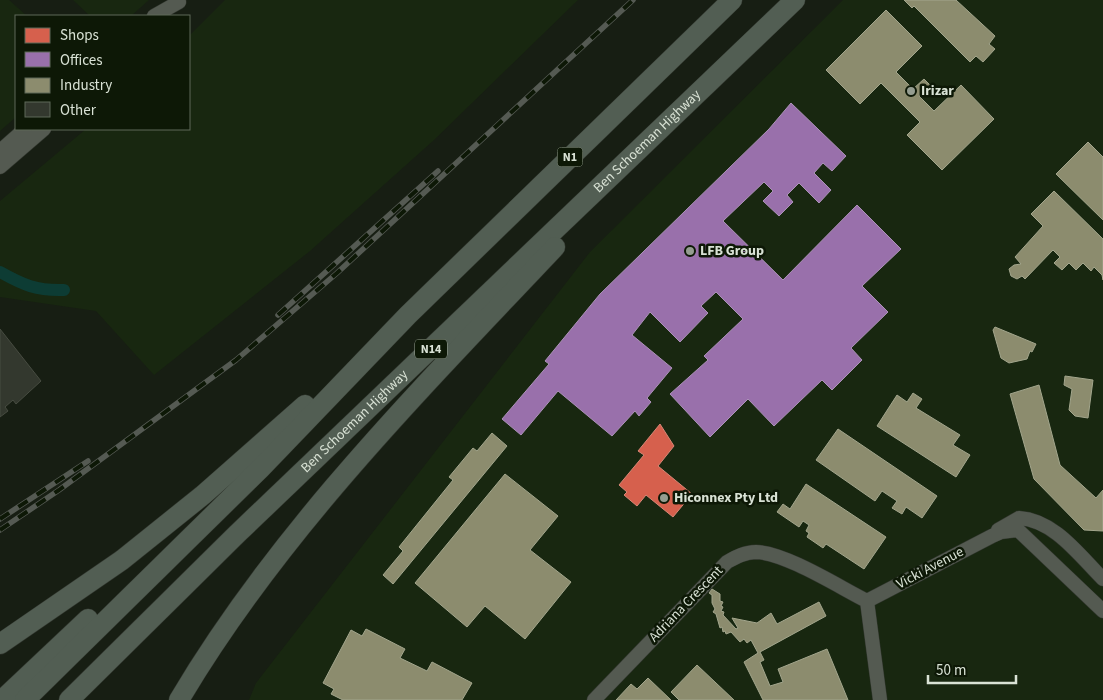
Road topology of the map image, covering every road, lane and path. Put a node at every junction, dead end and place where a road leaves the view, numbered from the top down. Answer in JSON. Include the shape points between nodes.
{"nodes":[{"id":1,"x":732,"y":0,"type":"edge"},
{"id":2,"x":795,"y":0,"type":"edge"},
{"id":3,"x":180,"y":1,"type":"edge"},
{"id":4,"x":156,"y":15,"type":"edge"},
{"id":5,"x":166,"y":15,"type":"edge"},
{"id":6,"x":24,"y":130,"type":"edge"},
{"id":7,"x":43,"y":130,"type":"edge"},
{"id":8,"x":0,"y":151,"type":"edge"},
{"id":9,"x":0,"y":167,"type":"edge"},
{"id":10,"x":408,"y":314,"type":"junction"},
{"id":11,"x":261,"y":468,"type":"junction"},
{"id":12,"x":1018,"y":524,"type":"junction"},
{"id":13,"x":1103,"y":578,"type":"edge"},
{"id":14,"x":867,"y":601,"type":"junction"},
{"id":15,"x":1103,"y":611,"type":"edge"},
{"id":16,"x":0,"y":644,"type":"edge"},
{"id":17,"x":182,"y":696,"type":"edge"},
{"id":18,"x":2,"y":700,"type":"edge"},
{"id":19,"x":25,"y":700,"type":"edge"},
{"id":20,"x":69,"y":700,"type":"edge"},
{"id":21,"x":594,"y":700,"type":"edge"},
{"id":22,"x":880,"y":700,"type":"edge"}],
"edges":[{"from":1,"to":10,"type":"highway","number":"N1"},
{"from":2,"to":17,"type":"highway","via":[[581,219],[414,397],[323,502],[238,609]]},
{"from":2,"to":20,"type":"highway","name":"Ben Schoeman Highway","number":"N14","via":[[237,534]]},
{"from":3,"to":4,"type":"street"},
{"from":3,"to":5,"type":"street"},
{"from":6,"to":8,"type":"street"},
{"from":7,"to":9,"type":"street"},
{"from":10,"to":11,"type":"highway"},
{"from":10,"to":16,"type":"highway","via":[[204,496],[122,560]]},
{"from":11,"to":18,"type":"highway","via":[[183,531]]},
{"from":11,"to":19,"type":"highway"},
{"from":12,"to":13,"type":"street","via":[[1041,523]]},
{"from":12,"to":14,"type":"street","name":"Vicki Avenue"},
{"from":12,"to":15,"type":"street"},
{"from":14,"to":21,"type":"street","name":"Adriana Crescent","via":[[769,554],[754,552],[740,555],[712,576]]},
{"from":14,"to":22,"type":"street"}]}
